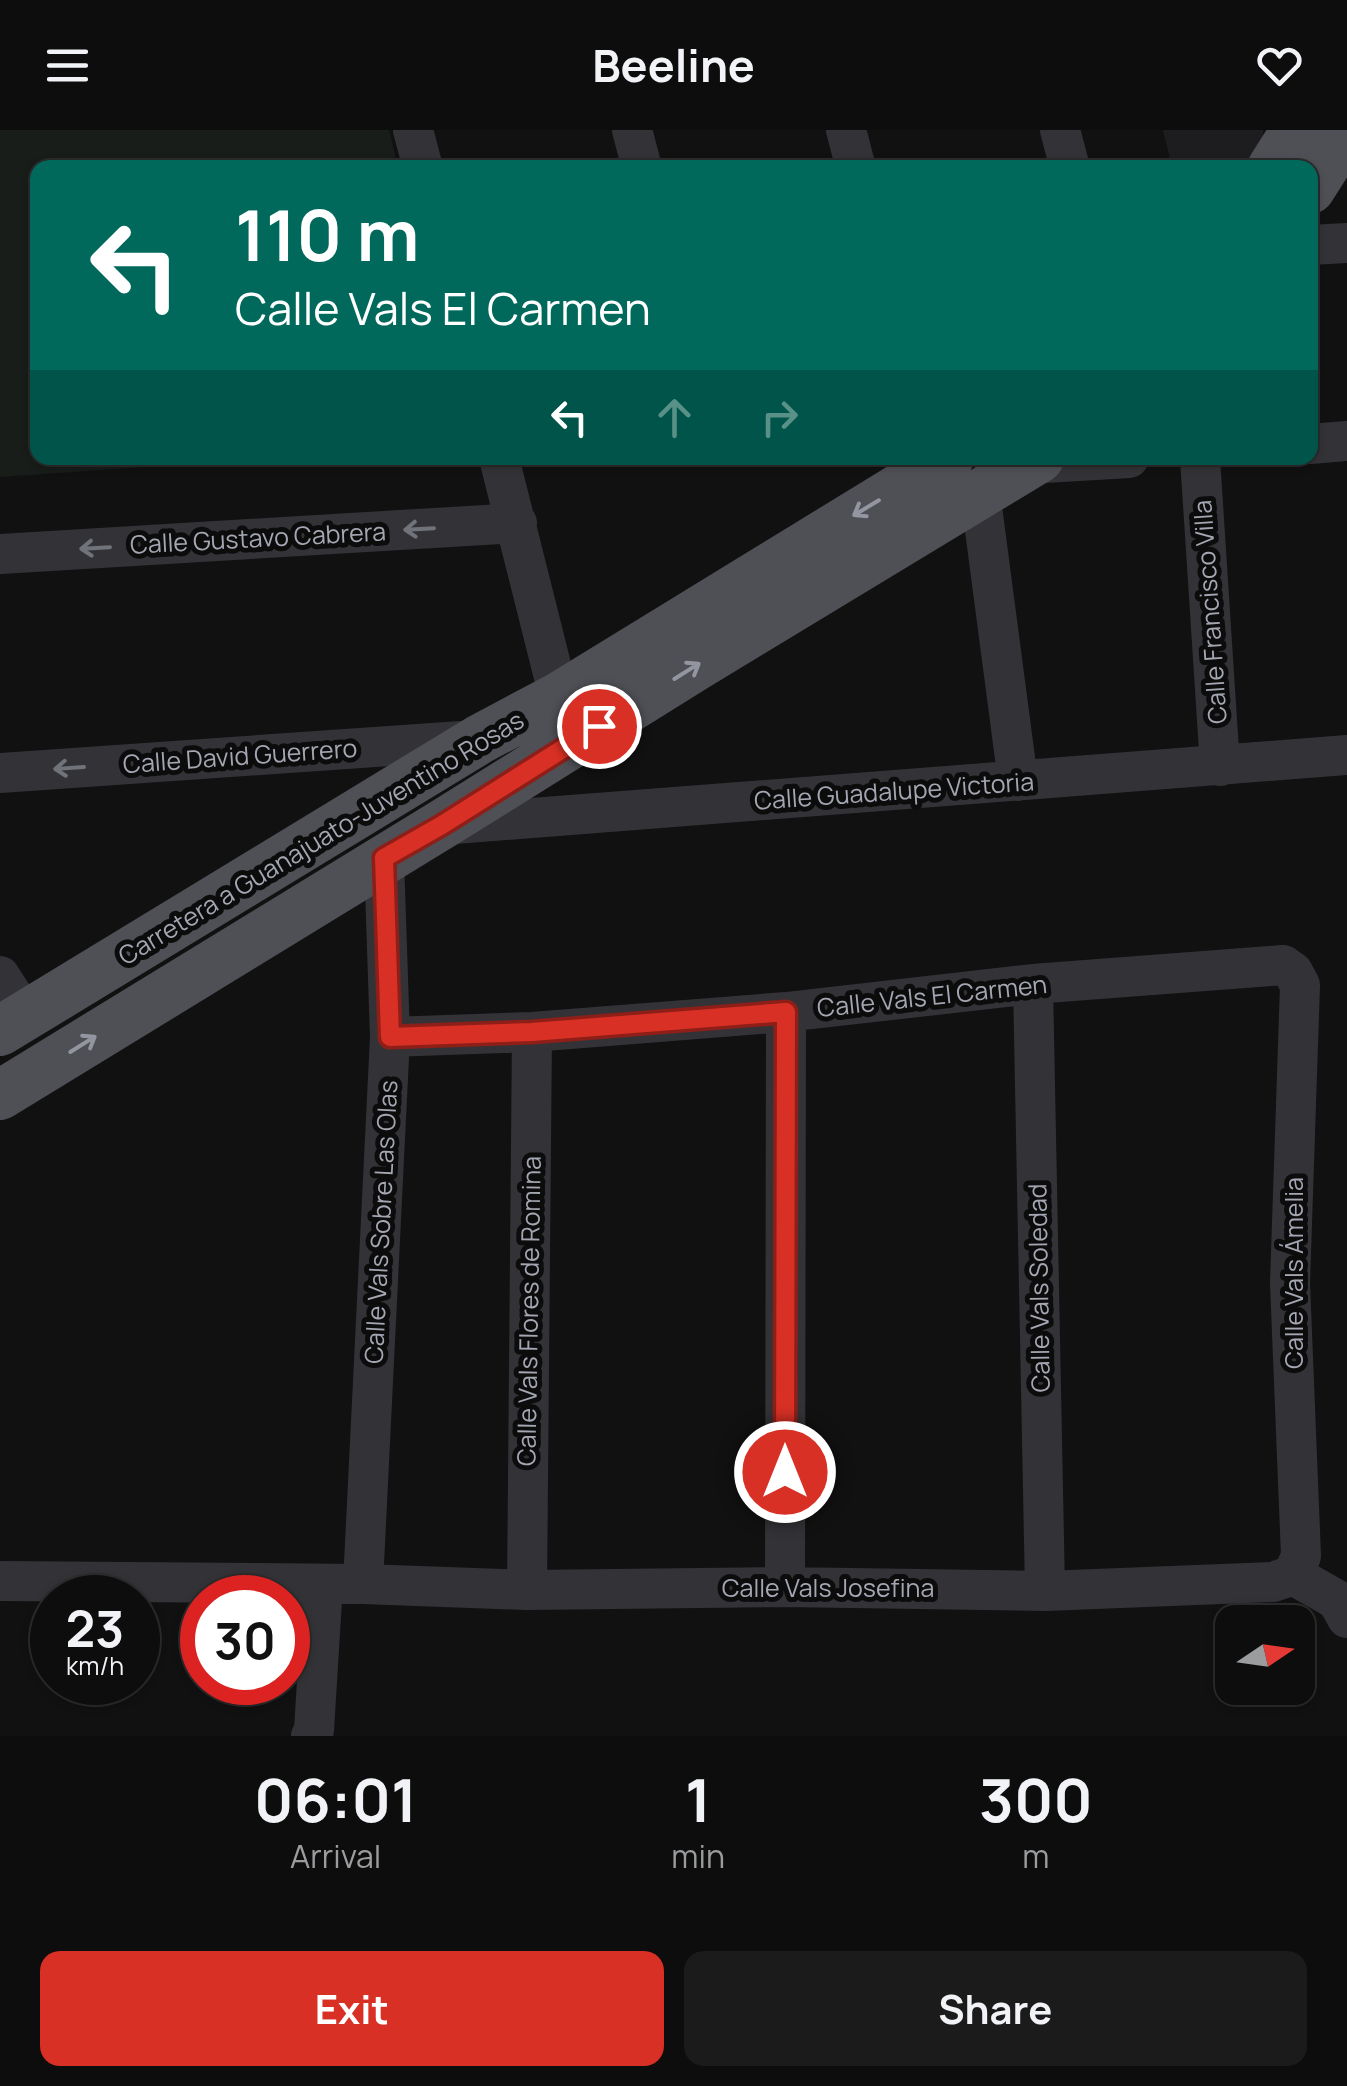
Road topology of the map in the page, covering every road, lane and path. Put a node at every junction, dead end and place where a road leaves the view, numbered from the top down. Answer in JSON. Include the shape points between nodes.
{"nodes":[{"id":1,"x":413,"y":130,"type":"edge"},
{"id":2,"x":632,"y":130,"type":"edge"},
{"id":3,"x":846,"y":130,"type":"edge"},
{"id":4,"x":1060,"y":130,"type":"edge"},
{"id":5,"x":1296,"y":130,"type":"edge"},
{"id":6,"x":1347,"y":131,"type":"edge"},
{"id":7,"x":421,"y":160,"type":"edge"},
{"id":8,"x":640,"y":160,"type":"edge"},
{"id":9,"x":854,"y":160,"type":"edge"},
{"id":10,"x":1068,"y":160,"type":"edge"},
{"id":11,"x":1277,"y":160,"type":"edge"},
{"id":12,"x":1318,"y":176,"type":"edge"},
{"id":13,"x":1347,"y":243,"type":"edge"},
{"id":14,"x":1318,"y":245,"type":"edge"},
{"id":15,"x":1347,"y":441,"type":"edge"},
{"id":16,"x":1318,"y":443,"type":"edge"},
{"id":17,"x":502,"y":465,"type":"edge"},
{"id":18,"x":1013,"y":465,"type":"edge"},
{"id":19,"x":1200,"y":465,"type":"edge"},
{"id":20,"x":965,"y":474,"type":"edge"},
{"id":21,"x":516,"y":523,"type":"junction"},
{"id":22,"x":0,"y":554,"type":"edge"},
{"id":23,"x":558,"y":696,"type":"junction"},
{"id":24,"x":480,"y":739,"type":"junction"},
{"id":25,"x":1347,"y":755,"type":"edge"},
{"id":26,"x":1220,"y":766,"type":"junction"},
{"id":27,"x":0,"y":773,"type":"edge"},
{"id":28,"x":1018,"y":781,"type":"junction"},
{"id":29,"x":442,"y":825,"type":"junction"},
{"id":30,"x":384,"y":858,"type":"junction"},
{"id":31,"x":1293,"y":972,"type":"joint"},
{"id":32,"x":1033,"y":984,"type":"junction"},
{"id":33,"x":8,"y":1007,"type":"edge"},
{"id":34,"x":786,"y":1012,"type":"junction"},
{"id":35,"x":532,"y":1032,"type":"junction"},
{"id":36,"x":390,"y":1037,"type":"junction"},
{"id":37,"x":0,"y":1095,"type":"edge"},
{"id":38,"x":1293,"y":1575,"type":"junction"},
{"id":39,"x":0,"y":1581,"type":"edge"},
{"id":40,"x":343,"y":1584,"type":"junction"},
{"id":41,"x":785,"y":1587,"type":"junction"},
{"id":42,"x":527,"y":1590,"type":"junction"},
{"id":43,"x":1044,"y":1591,"type":"junction"},
{"id":44,"x":1347,"y":1618,"type":"edge"},
{"id":45,"x":314,"y":1734,"type":"edge"}],
"edges":[{"from":1,"to":7,"type":"street"},
{"from":2,"to":8,"type":"street"},
{"from":3,"to":9,"type":"street"},
{"from":4,"to":10,"type":"street"},
{"from":5,"to":11,"type":"main road"},
{"from":6,"to":12,"type":"main road"},
{"from":13,"to":14,"type":"street"},
{"from":15,"to":16,"type":"street"},
{"from":17,"to":21,"type":"street"},
{"from":18,"to":20,"type":"main road","name":"Carretera a Guanajuato-Juventino Rosas"},
{"from":19,"to":26,"type":"street","name":"Calle Francisco Villa"},
{"from":20,"to":23,"type":"main road","name":"Carretera a Guanajuato-Juventino Rosas","one_way":true},
{"from":20,"to":28,"type":"street"},
{"from":29,"to":20,"type":"main road","name":"Carretera a Guanajuato-Juventino Rosas","one_way":true,"via":[[694,667]]},
{"from":21,"to":22,"type":"street","name":"Calle Gustavo Cabrera","one_way":true},
{"from":21,"to":23,"type":"street"},
{"from":23,"to":24,"type":"main road","name":"Carretera a Guanajuato-Juventino Rosas"},
{"from":24,"to":27,"type":"street","name":"Calle David Guerrero","one_way":true},
{"from":24,"to":33,"type":"main road","name":"Carretera a Guanajuato-Juventino Rosas"},
{"from":25,"to":26,"type":"street","name":"Calle Guadalupe Victoria"},
{"from":26,"to":28,"type":"street","name":"Calle Guadalupe Victoria"},
{"from":28,"to":29,"type":"street","name":"Calle Guadalupe Victoria"},
{"from":29,"to":30,"type":"main road","name":"Carretera a Guanajuato-Juventino Rosas"},
{"from":30,"to":36,"type":"street","name":"Calle Vals Sobre Las Olas"},
{"from":37,"to":30,"type":"main road","name":"Carretera a Guanajuato-Juventino Rosas","one_way":true},
{"from":31,"to":32,"type":"street","name":"Calle Vals El Carmen","via":[[1283,965]]},
{"from":31,"to":38,"type":"street","name":"Calle Vals Ámelia","via":[[1300,985],[1290,1283],[1300,1556]]},
{"from":32,"to":34,"type":"street","name":"Calle Vals El Carmen"},
{"from":32,"to":43,"type":"street","name":"Calle Vals Soledad"},
{"from":34,"to":35,"type":"street","name":"Calle Vals El Carmen"},
{"from":34,"to":41,"type":"street"},
{"from":35,"to":36,"type":"street","name":"Calle Vals El Carmen"},
{"from":35,"to":42,"type":"street","name":"Calle Vals Flores de Romina"},
{"from":36,"to":40,"type":"street","name":"Calle Vals Sobre Las Olas"},
{"from":38,"to":43,"type":"street","name":"Calle Vals Josefina","via":[[1274,1582]]},
{"from":38,"to":44,"type":"street","via":[[1337,1600]]},
{"from":39,"to":40,"type":"street","name":"Calle Vals Josefina"},
{"from":40,"to":42,"type":"street","name":"Calle Vals Josefina"},
{"from":40,"to":45,"type":"street","name":"Calle Vals Sobre Las Olas"},
{"from":41,"to":42,"type":"street","name":"Calle Vals Josefina"},
{"from":41,"to":43,"type":"street","name":"Calle Vals Josefina"}]}
